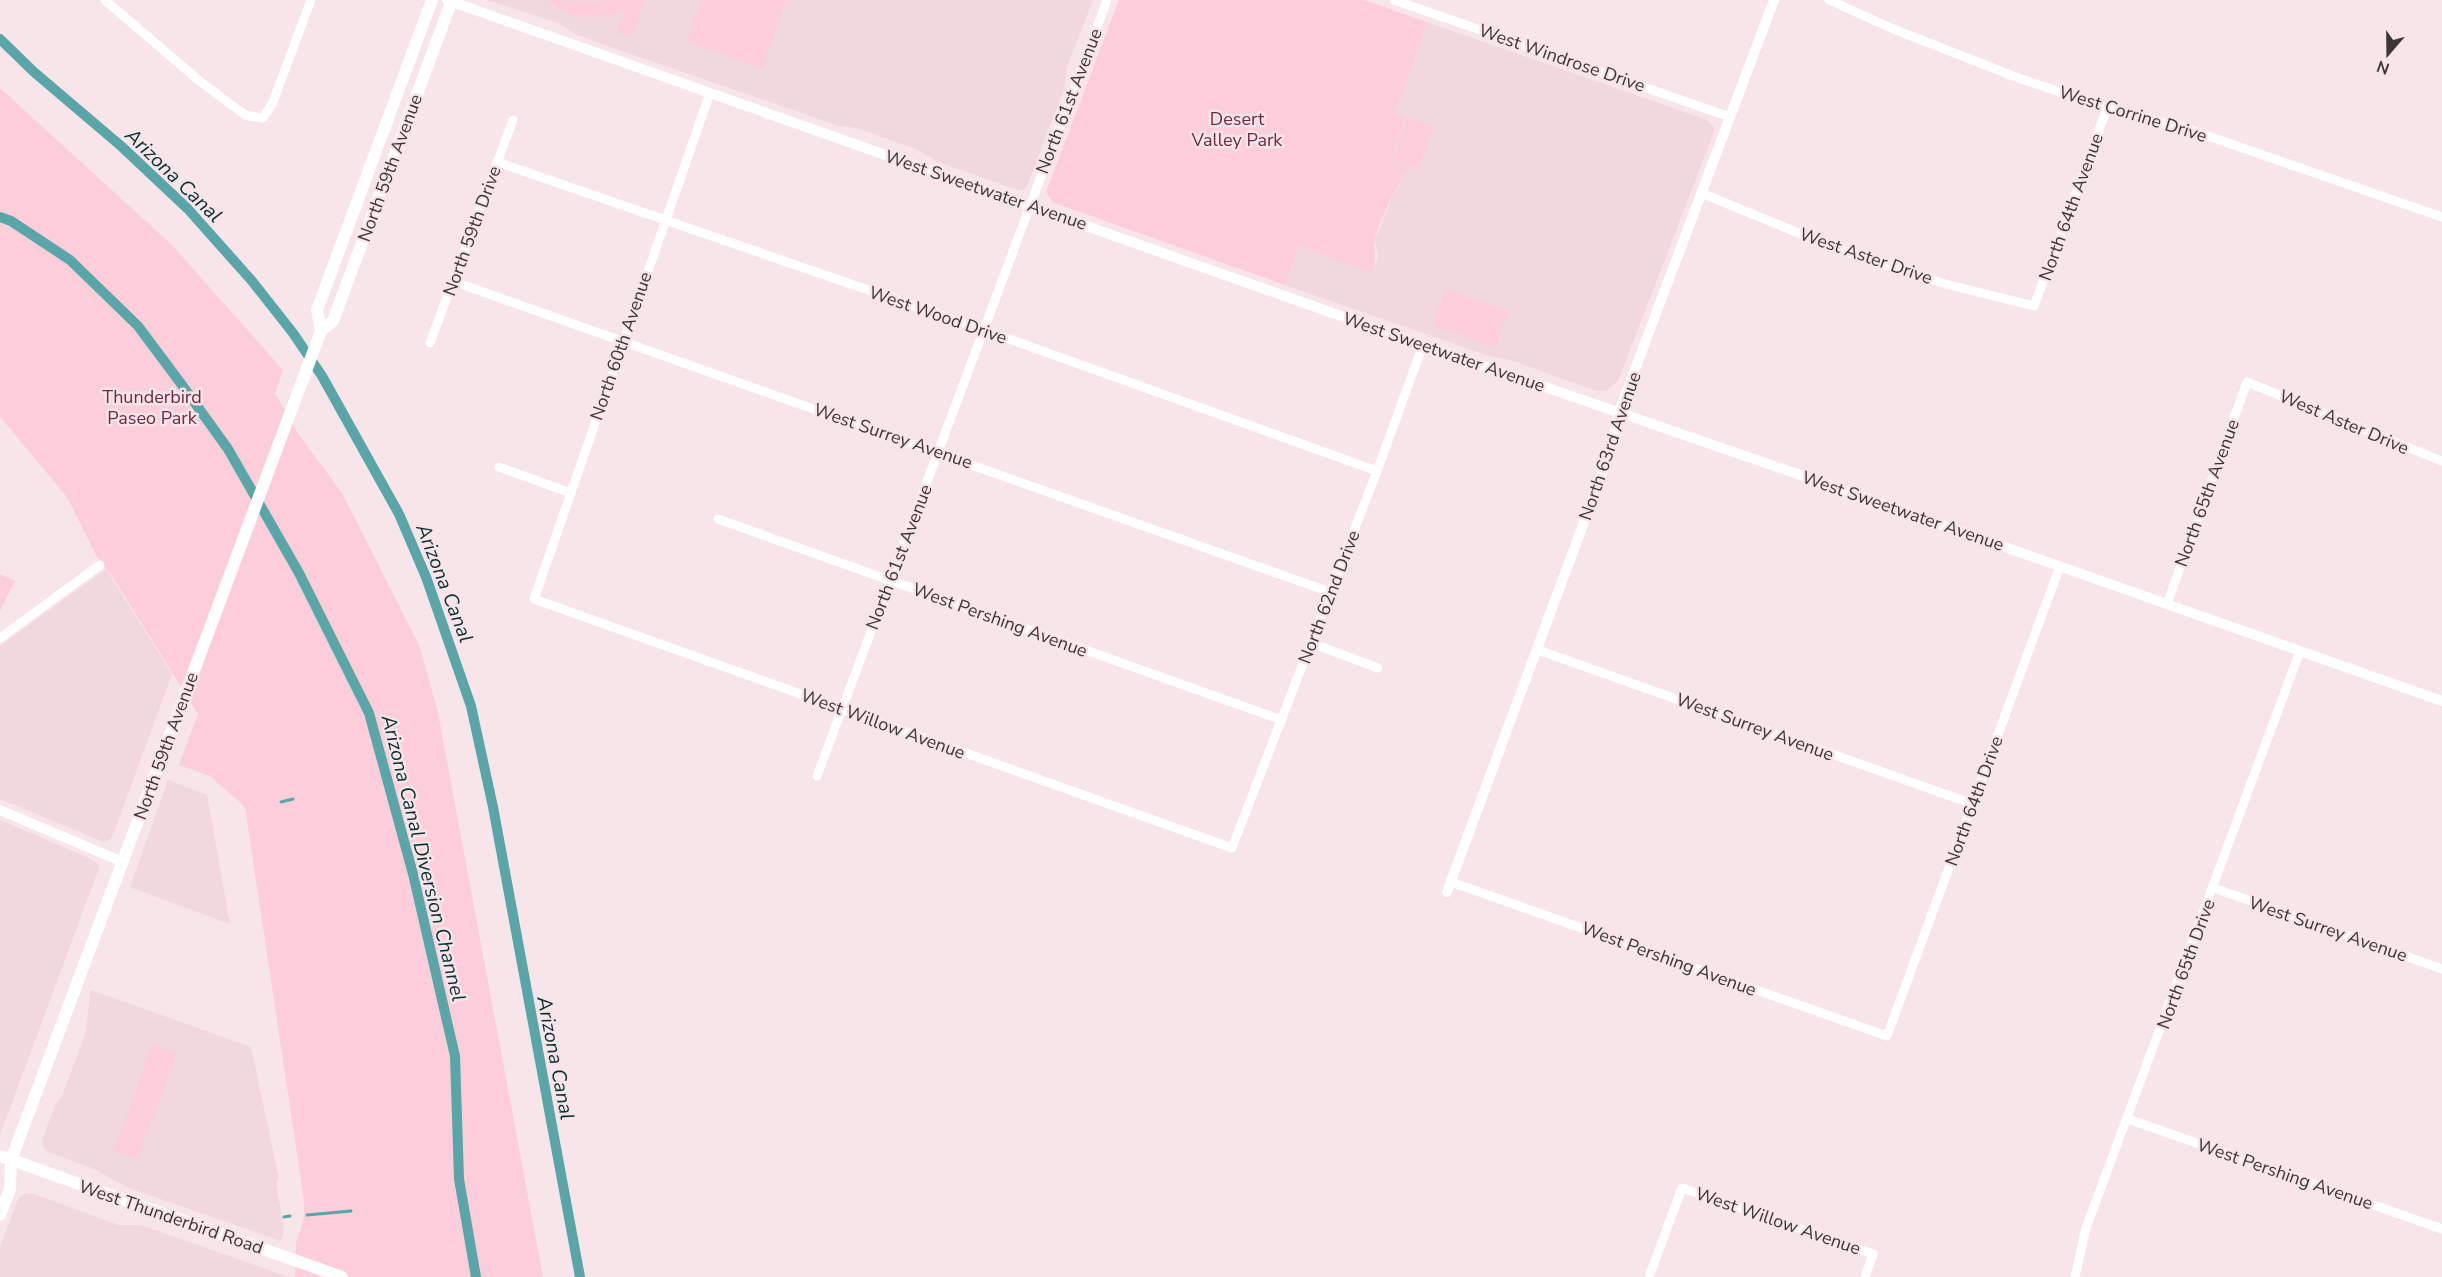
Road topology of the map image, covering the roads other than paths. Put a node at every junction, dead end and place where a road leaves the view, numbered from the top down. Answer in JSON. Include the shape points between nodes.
{"nodes":[{"id":1,"x":105,"y":0,"type":"edge"},
{"id":2,"x":311,"y":0,"type":"edge"},
{"id":3,"x":432,"y":0,"type":"edge"},
{"id":4,"x":1107,"y":0,"type":"edge"},
{"id":5,"x":1394,"y":0,"type":"edge"},
{"id":6,"x":1774,"y":0,"type":"edge"},
{"id":7,"x":1829,"y":0,"type":"edge"},
{"id":8,"x":450,"y":1,"type":"edge"},
{"id":9,"x":710,"y":93,"type":"junction"},
{"id":10,"x":2107,"y":108,"type":"junction"},
{"id":11,"x":1730,"y":117,"type":"junction"},
{"id":12,"x":513,"y":120,"type":"dead end"},
{"id":13,"x":497,"y":162,"type":"junction"},
{"id":14,"x":1701,"y":193,"type":"junction"},
{"id":15,"x":1030,"y":205,"type":"junction"},
{"id":16,"x":2442,"y":217,"type":"edge"},
{"id":17,"x":665,"y":221,"type":"junction"},
{"id":18,"x":455,"y":282,"type":"junction"},
{"id":19,"x":2034,"y":306,"type":"joint"},
{"id":20,"x":984,"y":330,"type":"junction"},
{"id":21,"x":321,"y":331,"type":"junction"},
{"id":22,"x":622,"y":341,"type":"junction"},
{"id":23,"x":430,"y":343,"type":"dead end"},
{"id":24,"x":1423,"y":345,"type":"junction"},
{"id":25,"x":2247,"y":381,"type":"joint"},
{"id":26,"x":1619,"y":412,"type":"junction"},
{"id":27,"x":939,"y":452,"type":"junction"},
{"id":28,"x":2442,"y":461,"type":"edge"},
{"id":29,"x":499,"y":467,"type":"dead end"},
{"id":30,"x":1377,"y":471,"type":"junction"},
{"id":31,"x":571,"y":493,"type":"junction"},
{"id":32,"x":718,"y":519,"type":"dead end"},
{"id":33,"x":100,"y":565,"type":"dead end"},
{"id":34,"x":2060,"y":566,"type":"junction"},
{"id":35,"x":890,"y":581,"type":"junction"},
{"id":36,"x":1330,"y":592,"type":"junction"},
{"id":37,"x":534,"y":599,"type":"joint"},
{"id":38,"x":2167,"y":604,"type":"junction"},
{"id":39,"x":0,"y":638,"type":"edge"},
{"id":40,"x":1311,"y":643,"type":"junction"},
{"id":41,"x":1538,"y":650,"type":"junction"},
{"id":42,"x":2300,"y":651,"type":"junction"},
{"id":43,"x":1378,"y":668,"type":"dead end"},
{"id":44,"x":2442,"y":701,"type":"edge"},
{"id":45,"x":842,"y":709,"type":"junction"},
{"id":46,"x":1282,"y":720,"type":"junction"},
{"id":47,"x":817,"y":776,"type":"dead end"},
{"id":48,"x":1973,"y":804,"type":"junction"},
{"id":49,"x":0,"y":810,"type":"edge"},
{"id":50,"x":1232,"y":848,"type":"joint"},
{"id":51,"x":123,"y":862,"type":"junction"},
{"id":52,"x":1449,"y":887,"type":"joint"},
{"id":53,"x":2214,"y":888,"type":"junction"},
{"id":54,"x":2442,"y":969,"type":"edge"},
{"id":55,"x":1887,"y":1036,"type":"joint"},
{"id":56,"x":2128,"y":1119,"type":"junction"},
{"id":57,"x":5,"y":1158,"type":"edge"},
{"id":58,"x":0,"y":1173,"type":"edge"},
{"id":59,"x":0,"y":1215,"type":"edge"},
{"id":60,"x":2442,"y":1229,"type":"edge"},
{"id":61,"x":342,"y":1277,"type":"edge"},
{"id":62,"x":1649,"y":1277,"type":"edge"},
{"id":63,"x":1865,"y":1277,"type":"edge"},
{"id":64,"x":2075,"y":1277,"type":"edge"}],
"edges":[{"from":1,"to":2,"type":"street","via":[[202,83],[245,115],[263,118],[273,102]]},
{"from":3,"to":21,"type":"main road","name":"North 59th Avenue","via":[[317,310]]},
{"from":4,"to":15,"type":"street","name":"North 61st Avenue"},
{"from":5,"to":11,"type":"street","name":"West Windrose Drive"},
{"from":6,"to":11,"type":"street","name":"North 63rd Avenue"},
{"from":7,"to":10,"type":"street","name":"West Corrine Drive","via":[[2013,76]]},
{"from":8,"to":9,"type":"street","name":"West Sweetwater Avenue"},
{"from":8,"to":21,"type":"main road","name":"North 59th Avenue","via":[[333,321]]},
{"from":9,"to":15,"type":"street","name":"West Sweetwater Avenue"},
{"from":9,"to":17,"type":"street","name":"North 60th Avenue"},
{"from":10,"to":16,"type":"street","name":"West Corrine Drive","via":[[2182,127]]},
{"from":10,"to":19,"type":"street","name":"North 64th Avenue"},
{"from":11,"to":14,"type":"street","name":"North 63rd Avenue"},
{"from":12,"to":13,"type":"street","name":"North 59th Drive"},
{"from":13,"to":17,"type":"street","name":"West Wood Drive"},
{"from":13,"to":18,"type":"street","name":"North 59th Drive"},
{"from":14,"to":19,"type":"street","name":"West Aster Drive","via":[[1845,252],[1949,285]]},
{"from":14,"to":26,"type":"street","name":"North 63rd Avenue"},
{"from":15,"to":20,"type":"street","name":"North 61st Avenue"},
{"from":15,"to":24,"type":"street","name":"West Sweetwater Avenue"},
{"from":17,"to":20,"type":"street","name":"West Wood Drive"},
{"from":17,"to":22,"type":"street","name":"North 60th Avenue"},
{"from":18,"to":22,"type":"street","name":"West Surrey Avenue"},
{"from":18,"to":23,"type":"street","name":"North 59th Drive"},
{"from":20,"to":27,"type":"street","name":"North 61st Avenue"},
{"from":20,"to":30,"type":"street","name":"West Wood Drive"},
{"from":21,"to":51,"type":"main road","name":"North 59th Avenue"},
{"from":22,"to":27,"type":"street","name":"West Surrey Avenue"},
{"from":22,"to":31,"type":"street","name":"North 60th Avenue"},
{"from":24,"to":26,"type":"street","name":"West Sweetwater Avenue"},
{"from":24,"to":30,"type":"street","name":"North 62nd Drive"},
{"from":25,"to":28,"type":"street","name":"West Aster Drive"},
{"from":25,"to":38,"type":"street","name":"North 65th Avenue"},
{"from":26,"to":34,"type":"street","name":"West Sweetwater Avenue"},
{"from":26,"to":41,"type":"street","name":"North 63rd Avenue","via":[[1611,448]]},
{"from":27,"to":35,"type":"street","name":"North 61st Avenue"},
{"from":27,"to":36,"type":"street","name":"West Surrey Avenue"},
{"from":29,"to":31,"type":"street"},
{"from":30,"to":36,"type":"street","name":"North 62nd Drive"},
{"from":31,"to":37,"type":"street","name":"North 60th Avenue"},
{"from":32,"to":35,"type":"street","name":"West Pershing Avenue"},
{"from":33,"to":39,"type":"street"},
{"from":34,"to":38,"type":"street","name":"West Sweetwater Avenue"},
{"from":34,"to":48,"type":"street","name":"North 64th Drive"},
{"from":35,"to":45,"type":"street","name":"North 61st Avenue"},
{"from":35,"to":46,"type":"street","name":"West Pershing Avenue"},
{"from":36,"to":40,"type":"street","name":"North 62nd Drive"},
{"from":37,"to":45,"type":"street","name":"West Willow Avenue"},
{"from":38,"to":42,"type":"street","name":"West Sweetwater Avenue"},
{"from":40,"to":43,"type":"street"},
{"from":40,"to":46,"type":"street","name":"North 62nd Drive"},
{"from":41,"to":48,"type":"street","name":"West Surrey Avenue"},
{"from":41,"to":52,"type":"street","name":"North 63rd Avenue"},
{"from":42,"to":44,"type":"street","name":"West Sweetwater Avenue"},
{"from":42,"to":53,"type":"street","name":"North 65th Drive"},
{"from":45,"to":47,"type":"street","name":"North 61st Avenue"},
{"from":45,"to":50,"type":"street","name":"West Willow Avenue"},
{"from":46,"to":50,"type":"street","name":"North 62nd Drive"},
{"from":48,"to":55,"type":"street","name":"North 64th Drive"},
{"from":49,"to":51,"type":"street"},
{"from":51,"to":57,"type":"main road","name":"North 59th Avenue"},
{"from":52,"to":55,"type":"street","name":"West Pershing Avenue"},
{"from":53,"to":54,"type":"street","name":"West Surrey Avenue"},
{"from":53,"to":56,"type":"street","name":"North 65th Drive"},
{"from":56,"to":60,"type":"street","name":"West Pershing Avenue"},
{"from":56,"to":64,"type":"street","name":"North 65th Drive","via":[[2086,1228]]},
{"from":57,"to":58,"type":"main road","name":"North 59th Avenue"},
{"from":57,"to":59,"type":"main road","name":"North 59th Avenue","via":[[10,1189]]},
{"from":57,"to":61,"type":"main road","name":"West Thunderbird Road"},
{"from":62,"to":63,"type":"street","name":"West Willow Avenue","via":[[1682,1188],[1873,1254]]}]}
